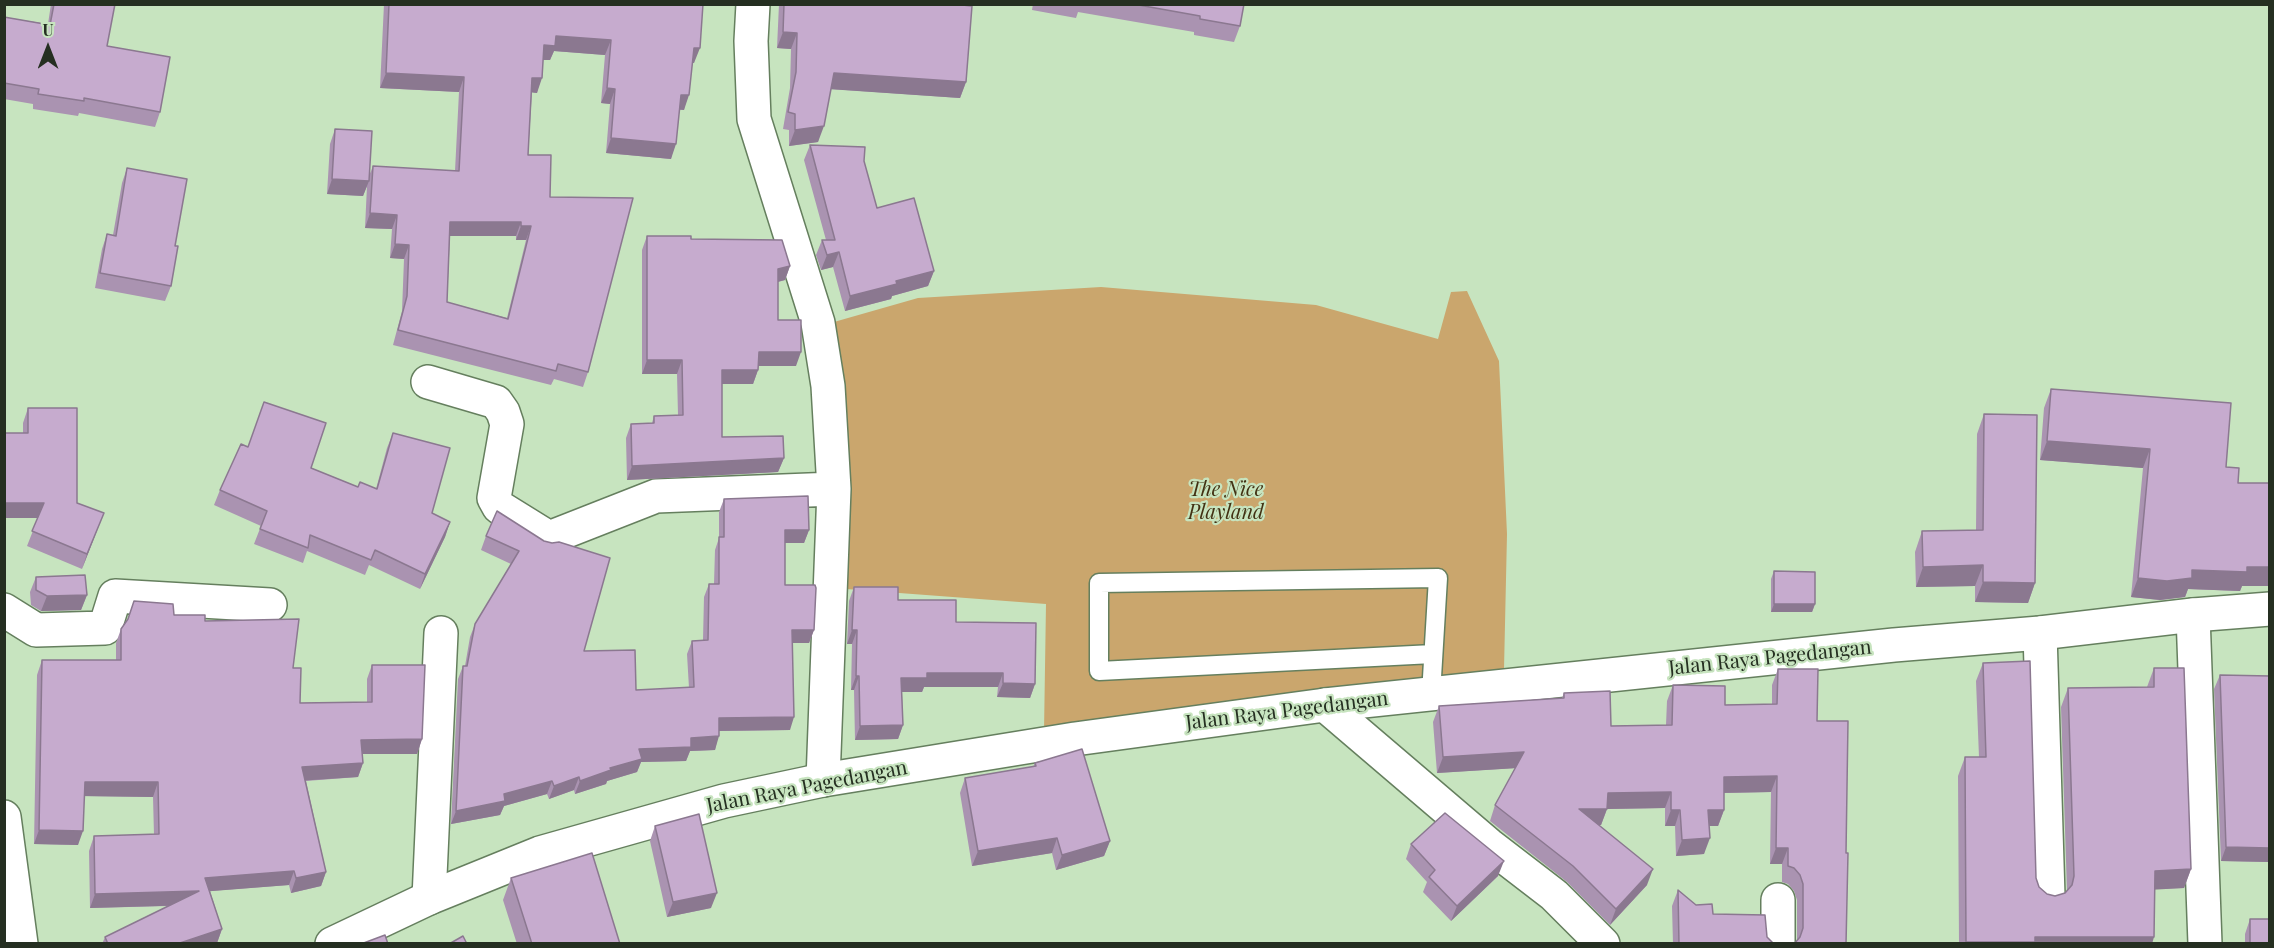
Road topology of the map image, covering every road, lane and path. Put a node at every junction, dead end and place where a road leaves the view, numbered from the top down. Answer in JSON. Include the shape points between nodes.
{"nodes":[{"id":1,"x":753,"y":4,"type":"edge"},
{"id":2,"x":428,"y":382,"type":"dead end"},
{"id":3,"x":834,"y":489,"type":"junction"},
{"id":4,"x":270,"y":605,"type":"dead end"},
{"id":5,"x":2270,"y":609,"type":"edge"},
{"id":6,"x":4,"y":610,"type":"edge"},
{"id":7,"x":2193,"y":615,"type":"junction"},
{"id":8,"x":441,"y":633,"type":"dead end"},
{"id":9,"x":2040,"y":633,"type":"junction"},
{"id":10,"x":1434,"y":654,"type":"junction"},
{"id":11,"x":1431,"y":694,"type":"junction"},
{"id":12,"x":1326,"y":705,"type":"junction"},
{"id":13,"x":823,"y":780,"type":"junction"},
{"id":14,"x":4,"y":817,"type":"edge"},
{"id":15,"x":2048,"y":896,"type":"edge"},
{"id":16,"x":429,"y":898,"type":"junction"},
{"id":17,"x":1778,"y":900,"type":"dead end"},
{"id":18,"x":21,"y":944,"type":"edge"},
{"id":19,"x":332,"y":944,"type":"edge"},
{"id":20,"x":1603,"y":944,"type":"edge"},
{"id":21,"x":1778,"y":944,"type":"edge"},
{"id":22,"x":2205,"y":944,"type":"edge"}],
"edges":[{"from":1,"to":3,"type":"street","via":[[754,119],[818,323],[828,386]]},
{"from":2,"to":3,"type":"street","via":[[496,402],[507,424],[494,498],[499,507],[549,538],[656,496]]},
{"from":3,"to":13,"type":"street"},
{"from":4,"to":6,"type":"street","via":[[115,596],[105,628],[36,630]]},
{"from":5,"to":7,"type":"street","name":"Jalan Raya Pagedangan"},
{"from":7,"to":9,"type":"street","name":"Jalan Raya Pagedangan"},
{"from":7,"to":22,"type":"street"},
{"from":8,"to":16,"type":"street"},
{"from":9,"to":11,"type":"street","name":"Jalan Raya Pagedangan"},
{"from":9,"to":15,"type":"street"},
{"from":10,"to":10,"type":"lane","via":[[1438,578],[1099,583],[1099,671]]},
{"from":10,"to":11,"type":"lane"},
{"from":11,"to":12,"type":"street","name":"Jalan Raya Pagedangan"},
{"from":12,"to":13,"type":"street","name":"Jalan Raya Pagedangan","via":[[1076,739]]},
{"from":12,"to":20,"type":"street","via":[[1489,845],[1554,895]]},
{"from":13,"to":16,"type":"street","name":"Jalan Raya Pagedangan","via":[[724,801],[540,854]]},
{"from":14,"to":18,"type":"street"},
{"from":16,"to":19,"type":"street","name":"Jalan Raya Pagedangan"},
{"from":17,"to":21,"type":"street"}]}
